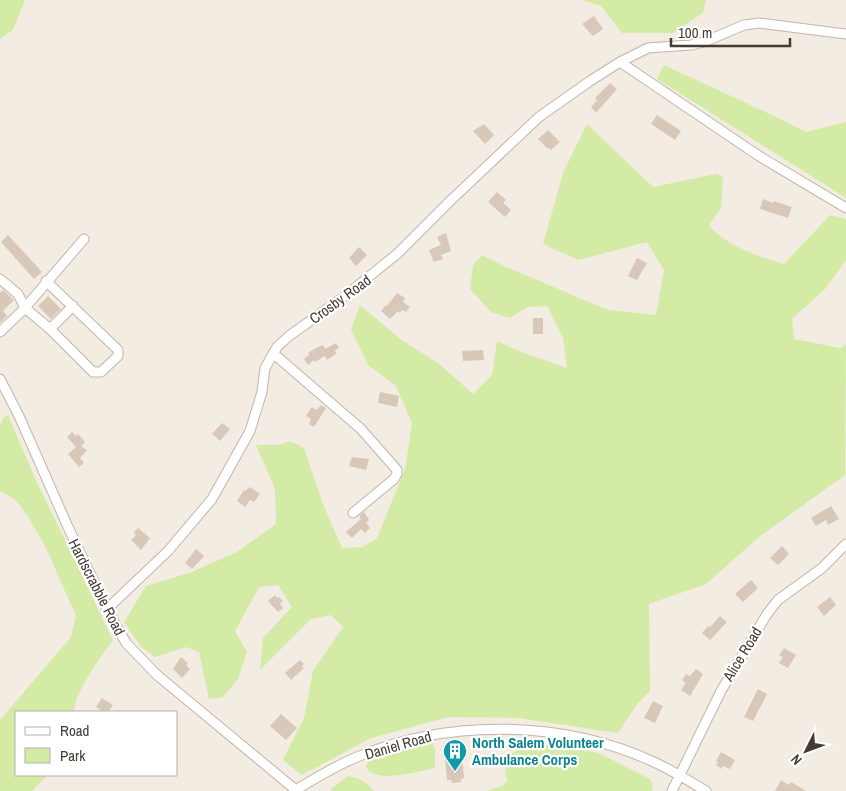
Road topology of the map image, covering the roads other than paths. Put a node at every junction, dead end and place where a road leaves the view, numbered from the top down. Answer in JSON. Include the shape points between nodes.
{"nodes":[{"id":1,"x":846,"y":34,"type":"edge"},
{"id":2,"x":620,"y":62,"type":"junction"},
{"id":3,"x":846,"y":208,"type":"edge"},
{"id":4,"x":84,"y":239,"type":"dead end"},
{"id":5,"x":0,"y":279,"type":"edge"},
{"id":6,"x":46,"y":281,"type":"junction"},
{"id":7,"x":74,"y":306,"type":"junction"},
{"id":8,"x":25,"y":308,"type":"junction"},
{"id":9,"x":50,"y":329,"type":"junction"},
{"id":10,"x":0,"y":332,"type":"edge"},
{"id":11,"x":274,"y":354,"type":"junction"},
{"id":12,"x":0,"y":379,"type":"edge"},
{"id":13,"x":354,"y":512,"type":"dead end"},
{"id":14,"x":846,"y":544,"type":"edge"},
{"id":15,"x":107,"y":609,"type":"junction"},
{"id":16,"x":680,"y":775,"type":"junction"},
{"id":17,"x":295,"y":791,"type":"edge"},
{"id":18,"x":672,"y":791,"type":"edge"},
{"id":19,"x":706,"y":791,"type":"edge"}],
"edges":[{"from":1,"to":2,"type":"street","name":"Crosby Road","via":[[759,23],[691,45],[648,48]]},
{"from":2,"to":3,"type":"street","via":[[759,156]]},
{"from":2,"to":11,"type":"street","name":"Crosby Road","via":[[539,117],[397,254],[290,336]]},
{"from":4,"to":6,"type":"street"},
{"from":5,"to":8,"type":"street","via":[[18,294]]},
{"from":6,"to":7,"type":"street"},
{"from":6,"to":8,"type":"street"},
{"from":7,"to":9,"type":"street"},
{"from":7,"to":9,"type":"street","via":[[118,350],[118,356],[101,372],[93,372]]},
{"from":8,"to":9,"type":"street"},
{"from":8,"to":10,"type":"street"},
{"from":11,"to":13,"type":"street","via":[[361,429],[397,470],[394,479]]},
{"from":11,"to":15,"type":"street","name":"Crosby Road","via":[[266,368],[250,431],[212,499],[168,551]]},
{"from":12,"to":15,"type":"street","name":"Hardscrabble Road"},
{"from":14,"to":16,"type":"street","name":"Alice Road","via":[[822,568],[778,600],[767,614],[721,691]]},
{"from":15,"to":17,"type":"street","name":"Hardscrabble Road","via":[[121,635],[156,675]]},
{"from":16,"to":17,"type":"street","name":"Daniel Road","via":[[629,752],[584,739],[532,731],[495,730],[438,734],[383,747],[356,757]]},
{"from":16,"to":18,"type":"street","name":"Alice Road"},
{"from":16,"to":19,"type":"street","name":"Daniel Road"}]}
